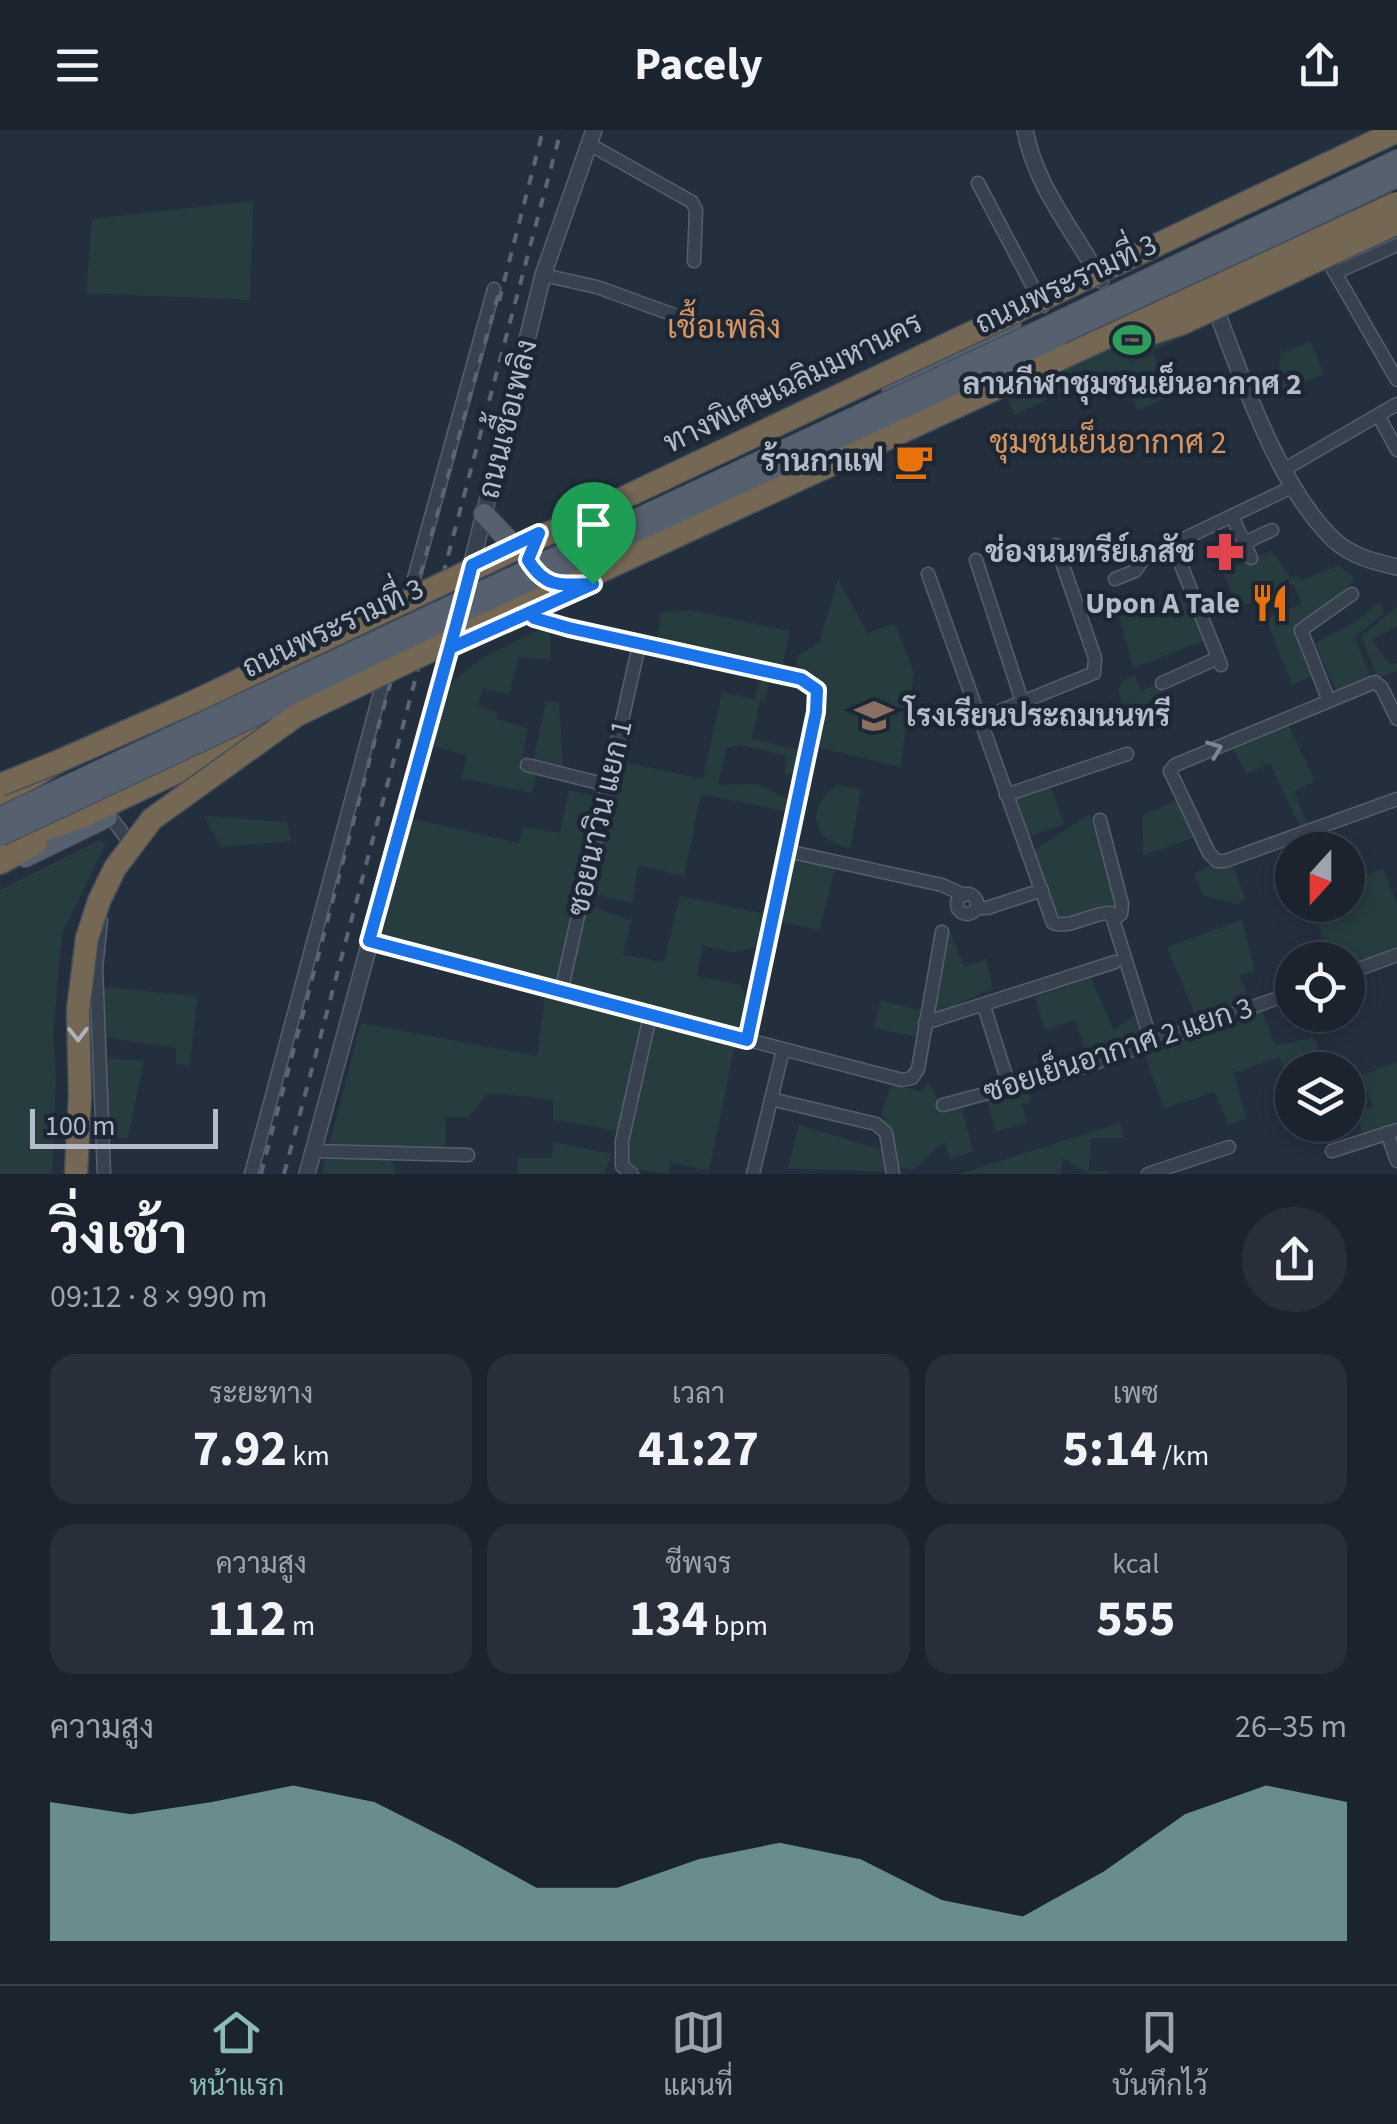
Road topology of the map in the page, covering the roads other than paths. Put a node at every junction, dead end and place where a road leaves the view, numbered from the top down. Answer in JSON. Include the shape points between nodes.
{"nodes":[{"id":1,"x":1026,"y":130,"type":"edge"},
{"id":2,"x":1397,"y":131,"type":"edge"},
{"id":3,"x":592,"y":137,"type":"edge"},
{"id":4,"x":1397,"y":142,"type":"edge"},
{"id":5,"x":1397,"y":160,"type":"edge"},
{"id":6,"x":1397,"y":177,"type":"edge"},
{"id":7,"x":978,"y":183,"type":"dead end"},
{"id":8,"x":1397,"y":192,"type":"edge"},
{"id":9,"x":1397,"y":203,"type":"edge"},
{"id":10,"x":1397,"y":222,"type":"edge"},
{"id":11,"x":1311,"y":232,"type":"junction"},
{"id":12,"x":1397,"y":245,"type":"edge"},
{"id":13,"x":694,"y":260,"type":"dead end"},
{"id":14,"x":1335,"y":273,"type":"junction"},
{"id":15,"x":543,"y":275,"type":"junction"},
{"id":16,"x":1101,"y":280,"type":"junction"},
{"id":17,"x":1205,"y":281,"type":"junction"},
{"id":18,"x":494,"y":289,"type":"dead end"},
{"id":19,"x":1044,"y":308,"type":"junction"},
{"id":20,"x":684,"y":319,"type":"dead end"},
{"id":21,"x":1022,"y":319,"type":"junction"},
{"id":22,"x":1043,"y":363,"type":"junction"},
{"id":23,"x":1397,"y":380,"type":"edge"},
{"id":24,"x":1397,"y":404,"type":"edge"},
{"id":25,"x":1378,"y":415,"type":"junction"},
{"id":26,"x":1397,"y":450,"type":"edge"},
{"id":27,"x":1284,"y":469,"type":"junction"},
{"id":28,"x":1294,"y":486,"type":"junction"},
{"id":29,"x":484,"y":514,"type":"junction"},
{"id":30,"x":1232,"y":516,"type":"junction"},
{"id":31,"x":629,"y":527,"type":"junction"},
{"id":32,"x":1272,"y":530,"type":"dead end"},
{"id":33,"x":539,"y":533,"type":"junction"},
{"id":34,"x":1244,"y":543,"type":"junction"},
{"id":35,"x":1056,"y":545,"type":"dead end"},
{"id":36,"x":1173,"y":545,"type":"junction"},
{"id":37,"x":513,"y":546,"type":"junction"},
{"id":38,"x":1252,"y":558,"type":"dead end"},
{"id":39,"x":976,"y":560,"type":"dead end"},
{"id":40,"x":472,"y":565,"type":"junction"},
{"id":41,"x":1397,"y":567,"type":"edge"},
{"id":42,"x":928,"y":574,"type":"dead end"},
{"id":43,"x":1115,"y":579,"type":"dead end"},
{"id":44,"x":593,"y":584,"type":"junction"},
{"id":45,"x":410,"y":593,"type":"joint"},
{"id":46,"x":1352,"y":594,"type":"dead end"},
{"id":47,"x":529,"y":613,"type":"junction"},
{"id":48,"x":363,"y":624,"type":"junction"},
{"id":49,"x":639,"y":645,"type":"junction"},
{"id":50,"x":450,"y":648,"type":"junction"},
{"id":51,"x":284,"y":654,"type":"junction"},
{"id":52,"x":383,"y":682,"type":"junction"},
{"id":53,"x":1162,"y":683,"type":"dead end"},
{"id":54,"x":1022,"y":701,"type":"junction"},
{"id":55,"x":1329,"y":701,"type":"junction"},
{"id":56,"x":326,"y":711,"type":"junction"},
{"id":57,"x":297,"y":716,"type":"junction"},
{"id":58,"x":980,"y":719,"type":"junction"},
{"id":59,"x":1397,"y":719,"type":"edge"},
{"id":60,"x":1128,"y":754,"type":"dead end"},
{"id":61,"x":527,"y":764,"type":"dead end"},
{"id":62,"x":607,"y":785,"type":"junction"},
{"id":63,"x":0,"y":794,"type":"edge"},
{"id":64,"x":1006,"y":795,"type":"junction"},
{"id":65,"x":1397,"y":799,"type":"edge"},
{"id":66,"x":110,"y":816,"type":"junction"},
{"id":67,"x":0,"y":817,"type":"edge"},
{"id":68,"x":82,"y":817,"type":"junction"},
{"id":69,"x":1100,"y":820,"type":"dead end"},
{"id":70,"x":0,"y":839,"type":"edge"},
{"id":71,"x":786,"y":851,"type":"junction"},
{"id":72,"x":0,"y":866,"type":"edge"},
{"id":73,"x":1042,"y":890,"type":"junction"},
{"id":74,"x":1114,"y":918,"type":"junction"},
{"id":75,"x":942,"y":932,"type":"dead end"},
{"id":76,"x":369,"y":941,"type":"junction"},
{"id":77,"x":1397,"y":955,"type":"edge"},
{"id":78,"x":1115,"y":962,"type":"dead end"},
{"id":79,"x":1365,"y":967,"type":"edge"},
{"id":80,"x":561,"y":992,"type":"junction"},
{"id":81,"x":1275,"y":1000,"type":"edge"},
{"id":82,"x":984,"y":1006,"type":"junction"},
{"id":83,"x":650,"y":1016,"type":"junction"},
{"id":84,"x":925,"y":1024,"type":"junction"},
{"id":85,"x":747,"y":1040,"type":"junction"},
{"id":86,"x":1152,"y":1044,"type":"junction"},
{"id":87,"x":783,"y":1050,"type":"junction"},
{"id":88,"x":1007,"y":1079,"type":"dead end"},
{"id":89,"x":772,"y":1099,"type":"junction"},
{"id":90,"x":943,"y":1105,"type":"dead end"},
{"id":91,"x":1392,"y":1132,"type":"edge"},
{"id":92,"x":1229,"y":1147,"type":"dead end"},
{"id":93,"x":313,"y":1151,"type":"junction"},
{"id":94,"x":1332,"y":1151,"type":"dead end"},
{"id":95,"x":468,"y":1155,"type":"dead end"},
{"id":96,"x":1397,"y":1160,"type":"edge"},
{"id":97,"x":76,"y":1174,"type":"edge"},
{"id":98,"x":104,"y":1174,"type":"edge"},
{"id":99,"x":251,"y":1174,"type":"edge"},
{"id":100,"x":307,"y":1174,"type":"edge"},
{"id":101,"x":632,"y":1174,"type":"edge"},
{"id":102,"x":752,"y":1174,"type":"edge"},
{"id":103,"x":894,"y":1174,"type":"edge"},
{"id":104,"x":1148,"y":1174,"type":"edge"}],
"edges":[{"from":1,"to":16,"type":"street","via":[[1040,176]]},
{"from":2,"to":63,"type":"highway","name":"ทางพิเศษเฉลิมมหานคร","bridge":true},
{"from":3,"to":13,"type":"street","via":[[692,202]]},
{"from":3,"to":15,"type":"street","name":"ถนนเชื้อเพลิง"},
{"from":4,"to":16,"type":"main road","name":"ถนนพระรามที่ 3"},
{"from":5,"to":67,"type":"main road","name":"ถนนพระรามที่ 3","bridge":true},
{"from":6,"to":70,"type":"main road","name":"ถนนพระรามที่ 3","bridge":true},
{"from":7,"to":19,"type":"street"},
{"from":8,"to":11,"type":"main road","name":"ถนนพระรามที่ 3"},
{"from":9,"to":22,"type":"highway","bridge":true},
{"from":10,"to":22,"type":"highway","bridge":true,"via":[[1183,323]]},
{"from":11,"to":14,"type":"street"},
{"from":11,"to":17,"type":"main road","name":"ถนนพระรามที่ 3"},
{"from":12,"to":14,"type":"street"},
{"from":14,"to":23,"type":"street"},
{"from":15,"to":20,"type":"street"},
{"from":15,"to":29,"type":"street","name":"ถนนเชื้อเพลิง"},
{"from":16,"to":19,"type":"main road","name":"ถนนพระรามที่ 3"},
{"from":17,"to":22,"type":"main road","name":"ถนนพระรามที่ 3"},
{"from":17,"to":27,"type":"street"},
{"from":18,"to":45,"type":"street"},
{"from":19,"to":21,"type":"main road","name":"ถนนพระรามที่ 3"},
{"from":21,"to":31,"type":"main road","name":"ถนนพระรามที่ 3"},
{"from":21,"to":33,"type":"main road","name":"ถนนพระรามที่ 3","via":[[805,406]]},
{"from":22,"to":31,"type":"main road","name":"ถนนพระรามที่ 3"},
{"from":22,"to":44,"type":"main road","name":"ถนนพระรามที่ 3","via":[[902,441]]},
{"from":22,"to":57,"type":"highway","bridge":true},
{"from":24,"to":25,"type":"street"},
{"from":25,"to":26,"type":"street"},
{"from":25,"to":27,"type":"street"},
{"from":27,"to":28,"type":"street"},
{"from":28,"to":30,"type":"street"},
{"from":28,"to":41,"type":"street","via":[[1336,543]]},
{"from":29,"to":37,"type":"main road"},
{"from":29,"to":40,"type":"street","name":"ถนนเชื้อเพลิง"},
{"from":30,"to":34,"type":"street"},
{"from":30,"to":36,"type":"street"},
{"from":31,"to":63,"type":"main road","name":"ถนนพระรามที่ 3","bridge":true,"via":[[54,786]]},
{"from":31,"to":70,"type":"main road","name":"ถนนพระรามที่ 3","bridge":true},
{"from":32,"to":34,"type":"street"},
{"from":33,"to":37,"type":"main road","name":"ถนนพระรามที่ 3"},
{"from":33,"to":44,"type":"main road","via":[[528,560],[537,575],[558,586]]},
{"from":34,"to":38,"type":"street"},
{"from":35,"to":54,"type":"street","via":[[1096,666],[1088,678]]},
{"from":36,"to":43,"type":"street"},
{"from":36,"to":53,"type":"street","via":[[1219,662]]},
{"from":37,"to":40,"type":"main road","name":"ถนนพระรามที่ 3"},
{"from":39,"to":54,"type":"street"},
{"from":40,"to":50,"type":"street","name":"ถนนเชื้อเพลิง"},
{"from":42,"to":58,"type":"street"},
{"from":44,"to":47,"type":"main road","name":"ถนนพระรามที่ 3"},
{"from":45,"to":48,"type":"main road","name":"ถนนพระรามที่ 3"},
{"from":46,"to":55,"type":"street","via":[[1300,630]]},
{"from":47,"to":49,"type":"street"},
{"from":47,"to":50,"type":"main road","name":"ถนนพระรามที่ 3"},
{"from":48,"to":51,"type":"main road","name":"ถนนพระรามที่ 3"},
{"from":48,"to":52,"type":"street","via":[[384,639]]},
{"from":49,"to":62,"type":"street","name":"ซอยนาวิน แยก 1"},
{"from":49,"to":71,"type":"street","via":[[801,679],[817,690]]},
{"from":50,"to":76,"type":"street","name":"ถนนเชื้อเพลิง"},
{"from":51,"to":56,"type":"main road","via":[[311,654],[326,663],[335,682]]},
{"from":51,"to":63,"type":"main road","name":"ถนนพระรามที่ 3","via":[[132,723]]},
{"from":52,"to":56,"type":"main road"},
{"from":52,"to":99,"type":"street"},
{"from":54,"to":58,"type":"street"},
{"from":55,"to":59,"type":"street","via":[[1375,682]]},
{"from":65,"to":55,"type":"street","one_way":true,"via":[[1225,861],[1210,855],[1171,767]]},
{"from":56,"to":66,"type":"main road"},
{"from":57,"to":68,"type":"highway","bridge":true},
{"from":57,"to":97,"type":"highway","one_way":true,"bridge":true,"via":[[152,819],[99,900],[78,1010]]},
{"from":58,"to":64,"type":"street"},
{"from":60,"to":64,"type":"street"},
{"from":61,"to":62,"type":"street"},
{"from":62,"to":80,"type":"street","name":"ซอยนาวิน แยก 1"},
{"from":64,"to":73,"type":"street"},
{"from":66,"to":72,"type":"main road"},
{"from":66,"to":98,"type":"street","via":[[136,856],[101,921],[96,968]]},
{"from":68,"to":70,"type":"highway"},
{"from":68,"to":72,"type":"highway"},
{"from":69,"to":74,"type":"street","via":[[1122,904]]},
{"from":71,"to":73,"type":"street","via":[[942,884],[974,897],[976,908]]},
{"from":71,"to":85,"type":"street"},
{"from":73,"to":74,"type":"street","via":[[1057,925],[1108,912]]},
{"from":74,"to":86,"type":"street"},
{"from":75,"to":84,"type":"street"},
{"from":76,"to":80,"type":"street"},
{"from":76,"to":93,"type":"street","name":"ถนนเชื้อเพลิง"},
{"from":77,"to":79,"type":"street"},
{"from":78,"to":82,"type":"street"},
{"from":80,"to":83,"type":"street"},
{"from":81,"to":86,"type":"street","name":"ซอยเย็นอากาศ 2 แยก 3"},
{"from":82,"to":84,"type":"street"},
{"from":82,"to":88,"type":"street"},
{"from":83,"to":85,"type":"street"},
{"from":83,"to":101,"type":"street","via":[[622,1141],[622,1166]]},
{"from":84,"to":87,"type":"street","via":[[918,1069],[902,1080]]},
{"from":85,"to":87,"type":"street"},
{"from":86,"to":90,"type":"street","name":"ซอยเย็นอากาศ 2 แยก 3"},
{"from":87,"to":89,"type":"street"},
{"from":89,"to":102,"type":"street"},
{"from":89,"to":103,"type":"street","via":[[876,1124],[886,1132]]},
{"from":91,"to":94,"type":"street"},
{"from":91,"to":96,"type":"street"},
{"from":92,"to":104,"type":"street"},
{"from":93,"to":95,"type":"street"},
{"from":93,"to":100,"type":"street","name":"ถนนเชื้อเพลิง"}]}
